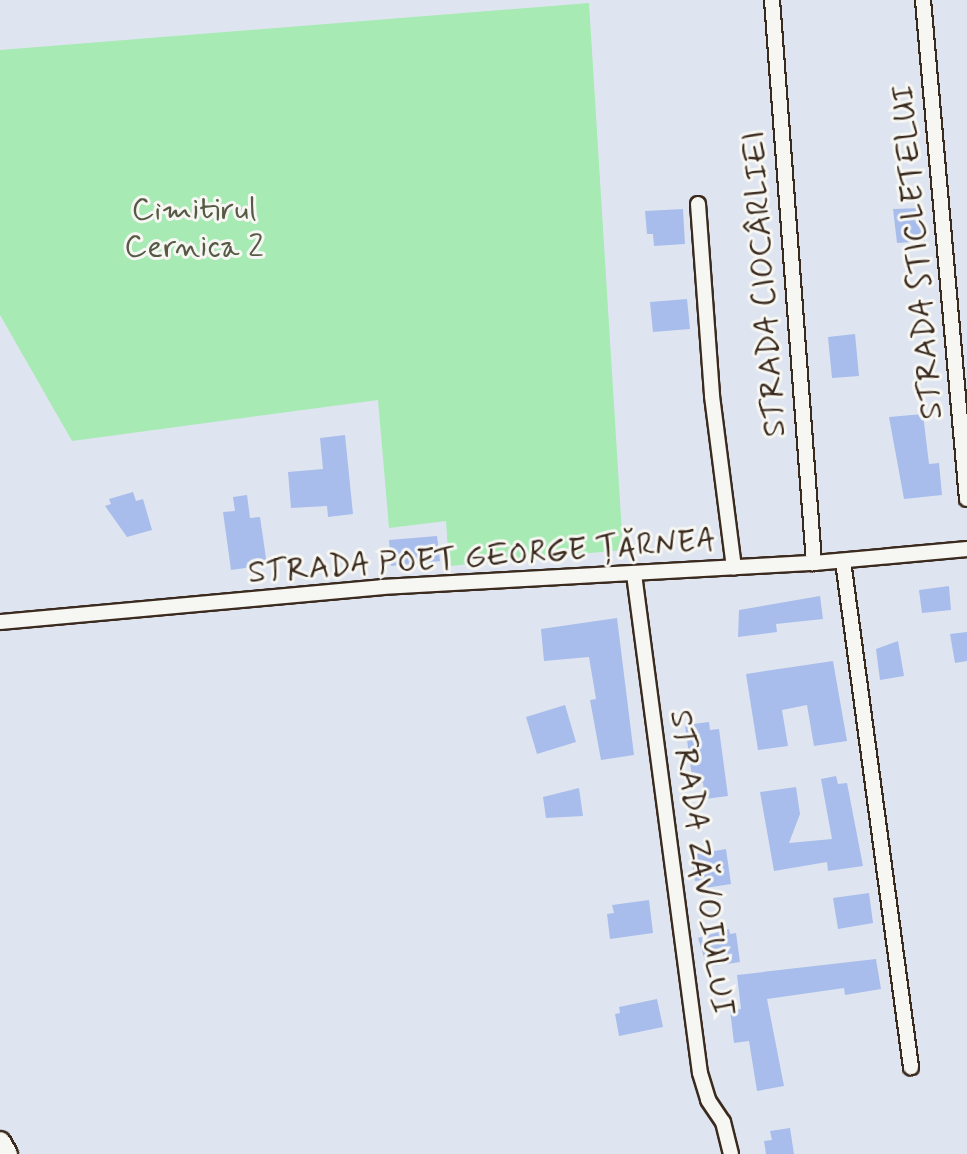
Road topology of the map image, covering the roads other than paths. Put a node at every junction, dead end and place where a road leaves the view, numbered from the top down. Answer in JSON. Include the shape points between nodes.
{"nodes":[{"id":1,"x":772,"y":0,"type":"edge"},
{"id":2,"x":923,"y":0,"type":"edge"},
{"id":3,"x":698,"y":204,"type":"dead end"},
{"id":4,"x":967,"y":499,"type":"edge"},
{"id":5,"x":967,"y":549,"type":"edge"},
{"id":6,"x":843,"y":561,"type":"junction"},
{"id":7,"x":814,"y":563,"type":"junction"},
{"id":8,"x":734,"y":568,"type":"junction"},
{"id":9,"x":634,"y":574,"type":"junction"},
{"id":10,"x":0,"y":622,"type":"edge"},
{"id":11,"x":911,"y":1067,"type":"dead end"},
{"id":12,"x":0,"y":1142,"type":"edge"},
{"id":13,"x":7,"y":1154,"type":"edge"},
{"id":14,"x":731,"y":1154,"type":"edge"}],
"edges":[{"from":1,"to":7,"type":"street","name":"STRADA CIOCÂRLIEI"},
{"from":2,"to":4,"type":"street","name":"STRADA STICLETELUI"},
{"from":3,"to":8,"type":"street","via":[[712,396]]},
{"from":5,"to":6,"type":"street","name":"STRADA POET GEORGE ȚĂRNEA"},
{"from":6,"to":7,"type":"street","name":"STRADA POET GEORGE ȚĂRNEA"},
{"from":6,"to":11,"type":"street"},
{"from":7,"to":8,"type":"street","name":"STRADA POET GEORGE ȚĂRNEA"},
{"from":8,"to":9,"type":"street","name":"STRADA POET GEORGE ȚĂRNEA"},
{"from":9,"to":10,"type":"street","name":"STRADA POET GEORGE ȚĂRNEA","via":[[382,587]]},
{"from":9,"to":14,"type":"street","name":"STRADA ZĂVOIULUI","via":[[700,1073]]},
{"from":12,"to":13,"type":"main road"}]}
